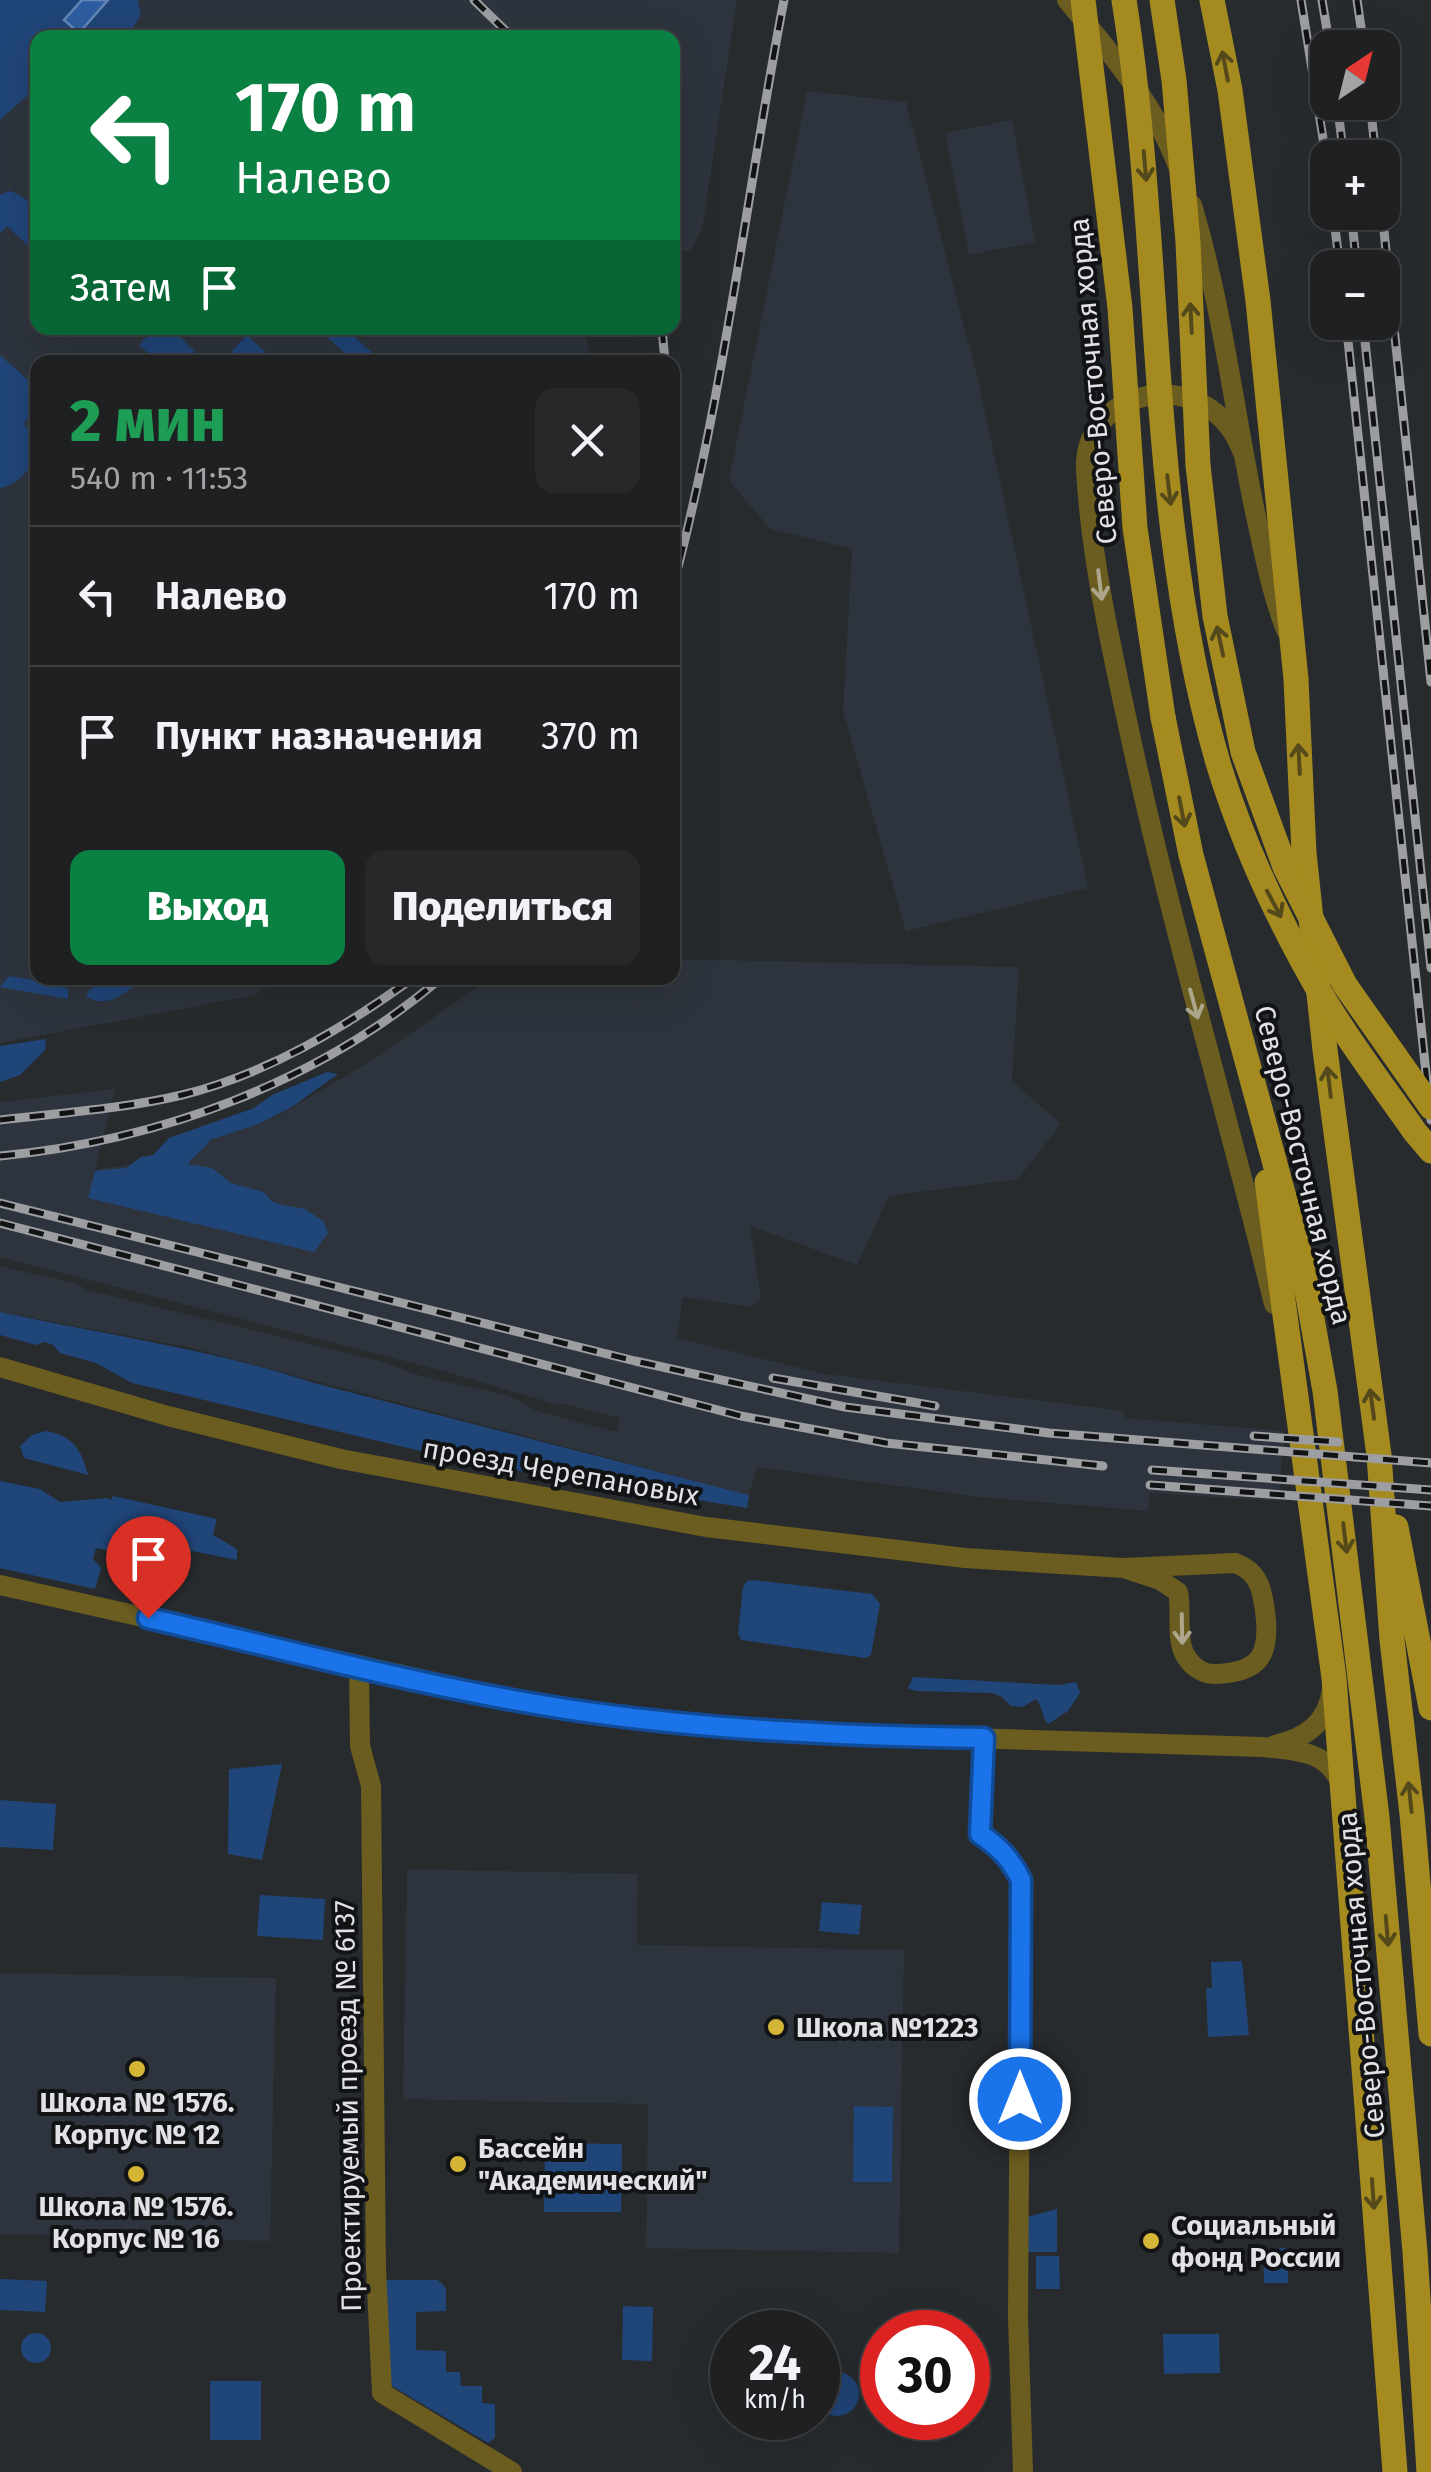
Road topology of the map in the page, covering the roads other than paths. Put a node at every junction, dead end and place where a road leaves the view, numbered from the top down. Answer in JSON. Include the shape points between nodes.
{"nodes":[{"id":1,"x":1068,"y":0,"type":"edge"},
{"id":2,"x":1082,"y":0,"type":"edge"},
{"id":3,"x":1124,"y":0,"type":"edge"},
{"id":4,"x":1162,"y":0,"type":"edge"},
{"id":5,"x":1212,"y":0,"type":"edge"},
{"id":6,"x":1243,"y":453,"type":"junction"},
{"id":7,"x":1293,"y":648,"type":"junction"},
{"id":8,"x":1257,"y":1088,"type":"junction"},
{"id":9,"x":1431,"y":1108,"type":"edge"},
{"id":10,"x":1431,"y":1151,"type":"edge"},
{"id":11,"x":0,"y":1368,"type":"edge"},
{"id":12,"x":1298,"y":1402,"type":"junction"},
{"id":13,"x":1379,"y":1455,"type":"junction"},
{"id":14,"x":1124,"y":1568,"type":"junction"},
{"id":15,"x":0,"y":1585,"type":"edge"},
{"id":16,"x":359,"y":1667,"type":"junction"},
{"id":17,"x":1334,"y":1678,"type":"junction"},
{"id":18,"x":1431,"y":1708,"type":"edge"},
{"id":19,"x":984,"y":1738,"type":"junction"},
{"id":20,"x":1263,"y":1747,"type":"junction"},
{"id":21,"x":1343,"y":1788,"type":"junction"},
{"id":22,"x":1431,"y":2034,"type":"edge"},
{"id":23,"x":512,"y":2472,"type":"edge"},
{"id":24,"x":1022,"y":2472,"type":"edge"},
{"id":25,"x":1396,"y":2472,"type":"edge"},
{"id":26,"x":1429,"y":2472,"type":"edge"}],
"edges":[{"from":1,"to":6,"type":"street","via":[[1122,68],[1170,146],[1209,261]]},
{"from":2,"to":8,"type":"main road","name":"Северо-Восточная хорда","one_way":true,"bridge":true,"via":[[1120,308],[1135,528],[1163,716],[1191,855]]},
{"from":3,"to":10,"type":"main road","name":"Северо-Восточная хорда","one_way":true,"bridge":true,"via":[[1138,87],[1166,467],[1185,621],[1220,767],[1264,884],[1326,1001]]},
{"from":9,"to":4,"type":"main road","one_way":true,"bridge":true,"via":[[1345,985],[1285,867],[1243,752],[1215,616],[1198,464],[1188,242]]},
{"from":7,"to":5,"type":"main road","name":"Северо-Восточная хорда","one_way":true,"via":[[1258,301]]},
{"from":6,"to":7,"type":"street","via":[[1274,599]]},
{"from":6,"to":12,"type":"street","one_way":true,"via":[[1212,408],[1187,396],[1159,394],[1109,416],[1086,466],[1102,604],[1152,838]]},
{"from":13,"to":7,"type":"main road","name":"Северо-Восточная хорда","one_way":true,"via":[[1304,853]]},
{"from":8,"to":12,"type":"main road"},
{"from":8,"to":26,"type":"main road","name":"Северо-Восточная хорда","one_way":true,"via":[[1302,1263],[1342,1509],[1378,1817]]},
{"from":11,"to":14,"type":"street","name":"проезд Черепановых","via":[[342,1459],[571,1504],[847,1546]]},
{"from":12,"to":17,"type":"main road"},
{"from":13,"to":18,"type":"main road"},
{"from":22,"to":13,"type":"main road","name":"Северо-Восточная хорда","one_way":true},
{"from":14,"to":14,"type":"street","one_way":true,"via":[[1178,1592],[1183,1652],[1206,1674],[1236,1674],[1264,1651],[1262,1590],[1248,1567]]},
{"from":15,"to":16,"type":"street"},
{"from":16,"to":19,"type":"street","via":[[646,1720]]},
{"from":16,"to":23,"type":"street","name":"Проектируемый проезд № 6137","via":[[360,1746],[371,1786],[382,2394]]},
{"from":17,"to":20,"type":"street","via":[[1315,1728]]},
{"from":17,"to":21,"type":"main road"},
{"from":19,"to":20,"type":"street"},
{"from":19,"to":24,"type":"street","via":[[980,1834],[999,1846],[1021,1880]]},
{"from":20,"to":21,"type":"street","via":[[1318,1758],[1336,1770]]},
{"from":21,"to":25,"type":"main road","one_way":true}]}
